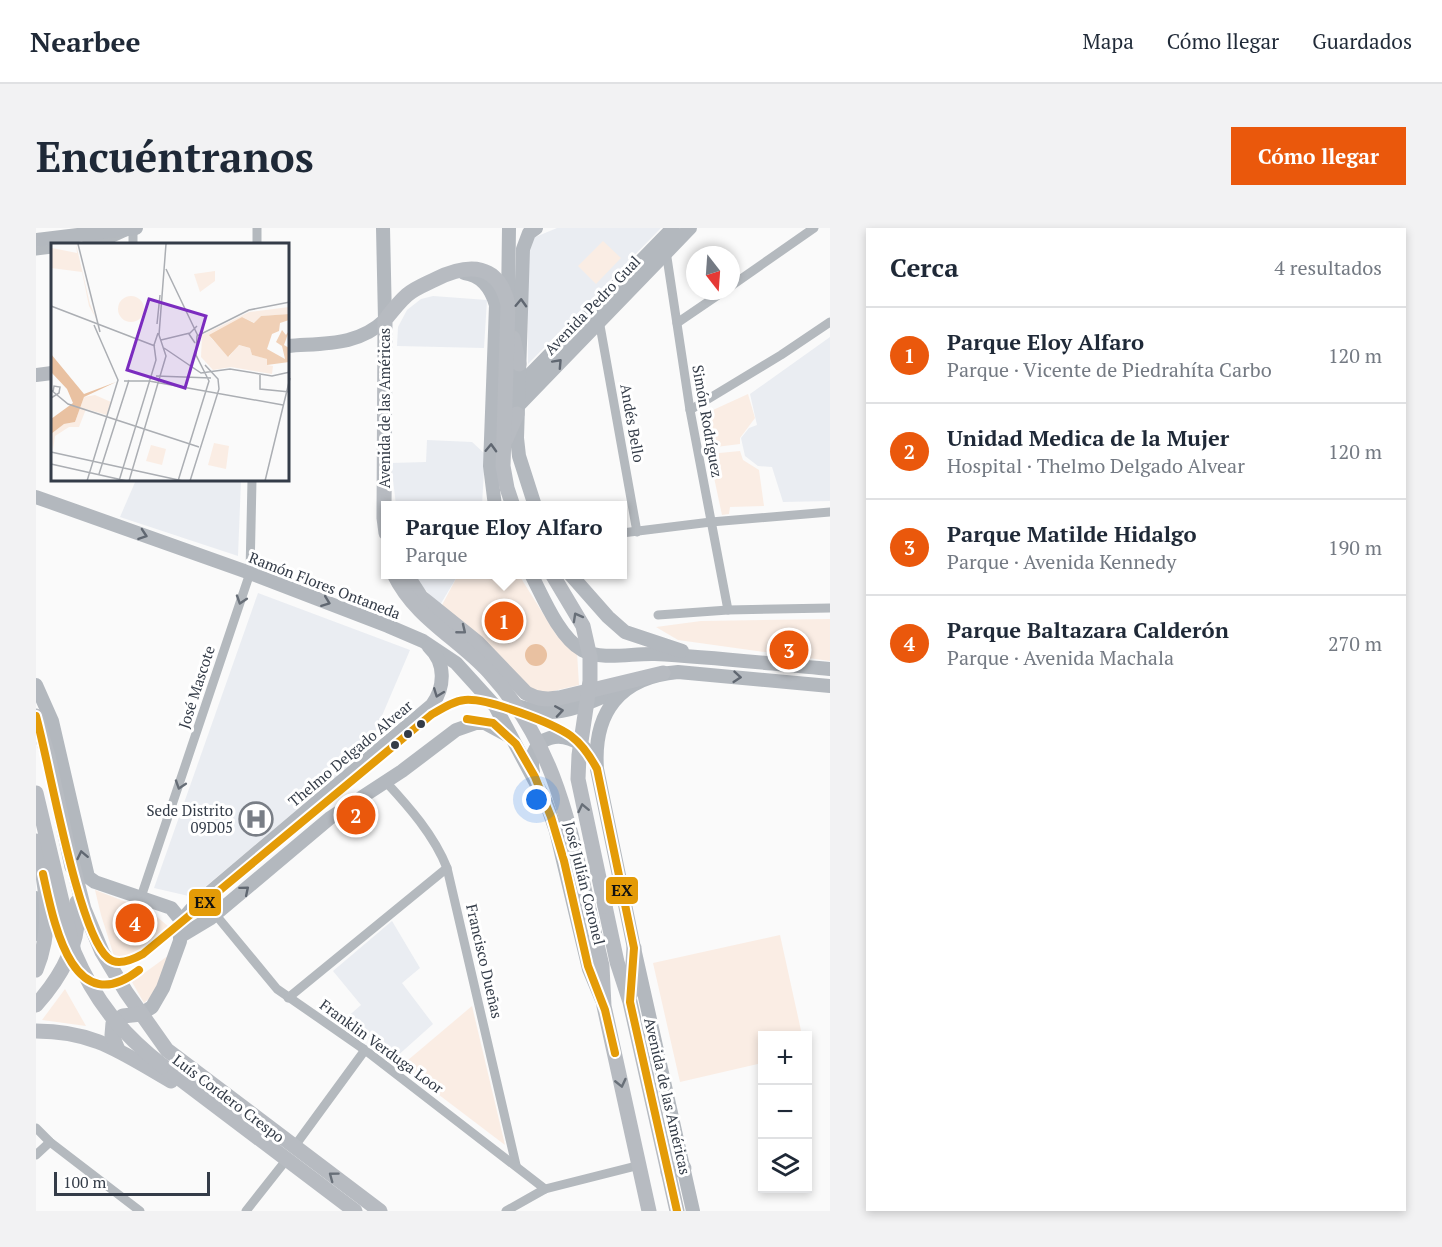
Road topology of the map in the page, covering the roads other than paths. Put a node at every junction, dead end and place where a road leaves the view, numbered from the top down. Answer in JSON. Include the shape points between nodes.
{"nodes":[{"id":1,"x":134,"y":228,"type":"edge"},
{"id":2,"x":383,"y":228,"type":"edge"},
{"id":3,"x":509,"y":228,"type":"edge"},
{"id":4,"x":536,"y":228,"type":"edge"},
{"id":5,"x":690,"y":228,"type":"edge"},
{"id":6,"x":814,"y":228,"type":"edge"},
{"id":7,"x":668,"y":233,"type":"edge"},
{"id":8,"x":36,"y":240,"type":"edge"},
{"id":9,"x":95,"y":243,"type":"edge"},
{"id":10,"x":133,"y":243,"type":"edge"},
{"id":11,"x":51,"y":249,"type":"edge"},
{"id":12,"x":36,"y":251,"type":"edge"},
{"id":13,"x":666,"y":252,"type":"junction"},
{"id":14,"x":442,"y":276,"type":"junction"},
{"id":15,"x":740,"y":280,"type":"edge"},
{"id":16,"x":711,"y":300,"type":"edge"},
{"id":17,"x":508,"y":313,"type":"junction"},
{"id":18,"x":385,"y":320,"type":"junction"},
{"id":19,"x":599,"y":320,"type":"junction"},
{"id":20,"x":830,"y":322,"type":"edge"},
{"id":21,"x":677,"y":323,"type":"junction"},
{"id":22,"x":290,"y":346,"type":"edge"},
{"id":23,"x":519,"y":364,"type":"junction"},
{"id":24,"x":51,"y":374,"type":"edge"},
{"id":25,"x":36,"y":375,"type":"edge"},
{"id":26,"x":519,"y":386,"type":"junction"},
{"id":27,"x":518,"y":410,"type":"junction"},
{"id":28,"x":690,"y":410,"type":"junction"},
{"id":29,"x":504,"y":444,"type":"junction"},
{"id":30,"x":252,"y":482,"type":"edge"},
{"id":31,"x":36,"y":496,"type":"edge"},
{"id":32,"x":385,"y":501,"type":"edge"},
{"id":33,"x":494,"y":501,"type":"edge"},
{"id":34,"x":512,"y":501,"type":"edge"},
{"id":35,"x":534,"y":501,"type":"edge"},
{"id":36,"x":830,"y":512,"type":"edge"},
{"id":37,"x":711,"y":522,"type":"junction"},
{"id":38,"x":637,"y":532,"type":"junction"},
{"id":39,"x":627,"y":533,"type":"edge"},
{"id":40,"x":250,"y":573,"type":"junction"},
{"id":41,"x":397,"y":579,"type":"edge"},
{"id":42,"x":409,"y":579,"type":"edge"},
{"id":43,"x":534,"y":579,"type":"edge"},
{"id":44,"x":555,"y":579,"type":"edge"},
{"id":45,"x":574,"y":579,"type":"edge"},
{"id":46,"x":830,"y":608,"type":"edge"},
{"id":47,"x":728,"y":610,"type":"junction"},
{"id":48,"x":658,"y":615,"type":"dead end"},
{"id":49,"x":423,"y":641,"type":"junction"},
{"id":50,"x":707,"y":658,"type":"junction"},
{"id":51,"x":830,"y":669,"type":"edge"},
{"id":52,"x":663,"y":673,"type":"junction"},
{"id":53,"x":646,"y":679,"type":"junction"},
{"id":54,"x":36,"y":685,"type":"edge"},
{"id":55,"x":830,"y":686,"type":"edge"},
{"id":56,"x":484,"y":692,"type":"junction"},
{"id":57,"x":36,"y":716,"type":"edge"},
{"id":58,"x":513,"y":738,"type":"junction"},
{"id":59,"x":597,"y":769,"type":"junction"},
{"id":60,"x":534,"y":777,"type":"junction"},
{"id":61,"x":386,"y":782,"type":"junction"},
{"id":62,"x":36,"y":793,"type":"edge"},
{"id":63,"x":36,"y":841,"type":"edge"},
{"id":64,"x":71,"y":858,"type":"junction"},
{"id":65,"x":447,"y":868,"type":"junction"},
{"id":66,"x":141,"y":897,"type":"junction"},
{"id":67,"x":36,"y":898,"type":"edge"},
{"id":68,"x":215,"y":914,"type":"junction"},
{"id":69,"x":181,"y":929,"type":"junction"},
{"id":70,"x":634,"y":948,"type":"junction"},
{"id":71,"x":36,"y":969,"type":"edge"},
{"id":72,"x":288,"y":998,"type":"junction"},
{"id":73,"x":630,"y":1002,"type":"junction"},
{"id":74,"x":36,"y":1005,"type":"edge"},
{"id":75,"x":604,"y":1006,"type":"junction"},
{"id":76,"x":141,"y":1014,"type":"junction"},
{"id":77,"x":36,"y":1031,"type":"edge"},
{"id":78,"x":118,"y":1050,"type":"junction"},
{"id":79,"x":365,"y":1050,"type":"junction"},
{"id":80,"x":221,"y":1111,"type":"junction"},
{"id":81,"x":36,"y":1128,"type":"edge"},
{"id":82,"x":50,"y":1142,"type":"junction"},
{"id":83,"x":290,"y":1153,"type":"junction"},
{"id":84,"x":36,"y":1155,"type":"edge"},
{"id":85,"x":640,"y":1164,"type":"junction"},
{"id":86,"x":516,"y":1165,"type":"junction"},
{"id":87,"x":684,"y":1168,"type":"junction"},
{"id":88,"x":668,"y":1172,"type":"junction"},
{"id":89,"x":545,"y":1189,"type":"junction"},
{"id":90,"x":140,"y":1211,"type":"edge"},
{"id":91,"x":246,"y":1211,"type":"edge"},
{"id":92,"x":355,"y":1211,"type":"edge"},
{"id":93,"x":380,"y":1211,"type":"edge"},
{"id":94,"x":506,"y":1211,"type":"edge"},
{"id":95,"x":650,"y":1211,"type":"edge"},
{"id":96,"x":676,"y":1211,"type":"edge"},
{"id":97,"x":693,"y":1211,"type":"edge"}],
"edges":[{"from":1,"to":8,"type":"main road"},
{"from":1,"to":9,"type":"street"},
{"from":1,"to":10,"type":"street"},
{"from":2,"to":18,"type":"main road"},
{"from":3,"to":17,"type":"main road"},
{"from":23,"to":4,"type":"main road","one_way":true,"via":[[523,249]]},
{"from":5,"to":13,"type":"main road","name":"Avenida Pedro Gual"},
{"from":6,"to":15,"type":"street"},
{"from":7,"to":13,"type":"street","name":"Simón Rodríguez"},
{"from":7,"to":26,"type":"main road","name":"Avenida Pedro Gual"},
{"from":11,"to":12,"type":"street"},
{"from":13,"to":19,"type":"main road","name":"Avenida Pedro Gual"},
{"from":13,"to":21,"type":"street","name":"Simón Rodríguez"},
{"from":14,"to":17,"type":"main road","via":[[468,268],[488,273],[504,288]]},
{"from":14,"to":18,"type":"main road","via":[[408,294]]},
{"from":33,"to":14,"type":"main road","one_way":true,"via":[[490,466],[496,305],[488,287],[478,277],[466,273]]},
{"from":16,"to":21,"type":"street"},
{"from":17,"to":23,"type":"main road"},
{"from":17,"to":29,"type":"main road"},
{"from":18,"to":22,"type":"main road","via":[[355,339]]},
{"from":18,"to":32,"type":"main road","name":"Avenida de las Américas"},
{"from":27,"to":19,"type":"main road","name":"Avenida Pedro Gual","one_way":true},
{"from":19,"to":38,"type":"street","name":"Andés Bello"},
{"from":20,"to":28,"type":"street"},
{"from":21,"to":28,"type":"street","name":"Simón Rodríguez"},
{"from":23,"to":26,"type":"main road"},
{"from":24,"to":25,"type":"main road"},
{"from":26,"to":27,"type":"main road"},
{"from":27,"to":29,"type":"main road"},
{"from":27,"to":35,"type":"main road","via":[[518,447]]},
{"from":28,"to":37,"type":"street","name":"Simón Rodríguez"},
{"from":29,"to":34,"type":"main road","via":[[504,476]]},
{"from":30,"to":40,"type":"street","name":"José Mascote"},
{"from":31,"to":40,"type":"main road","name":"Ramón Flores Ontaneda","one_way":true},
{"from":36,"to":37,"type":"street"},
{"from":37,"to":38,"type":"street"},
{"from":37,"to":47,"type":"street","name":"Simón Rodríguez"},
{"from":38,"to":39,"type":"street"},
{"from":40,"to":49,"type":"main road","name":"Ramón Flores Ontaneda","one_way":true},
{"from":40,"to":66,"type":"street","name":"José Mascote","one_way":true},
{"from":41,"to":75,"type":"main road","bridge":true,"via":[[419,611],[488,671],[514,703],[546,758],[562,800],[589,910],[602,966]]},
{"from":42,"to":52,"type":"main road","one_way":true,"via":[[421,597],[477,642],[533,697],[549,700]]},
{"from":43,"to":50,"type":"main road","via":[[564,633],[584,651],[601,655]]},
{"from":73,"to":44,"type":"main road","name":"Avenida de las Américas","one_way":true,"bridge":true,"via":[[617,962],[578,779],[590,657],[583,626]]},
{"from":45,"to":50,"type":"main road","via":[[625,632]]},
{"from":46,"to":47,"type":"street"},
{"from":47,"to":48,"type":"street"},
{"from":49,"to":56,"type":"main road","name":"Ramón Flores Ontaneda","via":[[456,663]]},
{"from":49,"to":69,"type":"main road","name":"Thelmo Delgado Alvear","one_way":true,"via":[[441,666],[440,691],[432,705],[195,905]]},
{"from":50,"to":51,"type":"main road"},
{"from":52,"to":53,"type":"main road"},
{"from":52,"to":55,"type":"main road","one_way":true},
{"from":56,"to":53,"type":"main road","one_way":true,"via":[[523,707],[558,712]]},
{"from":53,"to":59,"type":"main road","via":[[622,693],[605,714],[597,739]]},
{"from":66,"to":54,"type":"main road","one_way":true,"via":[[88,877],[52,721]]},
{"from":56,"to":58,"type":"main road","name":"Ramón Flores Ontaneda"},
{"from":57,"to":64,"type":"main road"},
{"from":58,"to":60,"type":"main road","name":"José Julián Coronel"},
{"from":58,"to":61,"type":"main road","via":[[485,723],[465,726]]},
{"from":59,"to":60,"type":"main road","via":[[584,746],[553,737],[535,748]]},
{"from":59,"to":70,"type":"main road","name":"Avenida de las Américas"},
{"from":60,"to":75,"type":"main road","name":"José Julián Coronel","via":[[551,816],[589,969]]},
{"from":61,"to":65,"type":"street","name":"Francisco Dueñas","via":[[436,844]]},
{"from":68,"to":61,"type":"main road","one_way":true,"via":[[330,818]]},
{"from":62,"to":80,"type":"main road","name":"Luís Cordero Crespo","bridge":true,"via":[[83,975],[120,1029]]},
{"from":63,"to":71,"type":"main road","via":[[45,881],[48,922]]},
{"from":64,"to":74,"type":"main road","via":[[77,927],[64,965]]},
{"from":64,"to":76,"type":"main road","name":"Luís Cordero Crespo","via":[[90,925],[111,968]]},
{"from":65,"to":72,"type":"street"},
{"from":65,"to":86,"type":"street","name":"Francisco Dueñas"},
{"from":66,"to":69,"type":"main road","via":[[171,908],[177,913]]},
{"from":67,"to":71,"type":"main road","via":[[40,932]]},
{"from":68,"to":69,"type":"main road","via":[[200,926]]},
{"from":68,"to":72,"type":"street","name":"Franklin Verduga Loor"},
{"from":69,"to":76,"type":"main road","via":[[161,993],[152,1007]]},
{"from":70,"to":73,"type":"main road"},
{"from":70,"to":87,"type":"main road","name":"Avenida de las Américas"},
{"from":72,"to":79,"type":"street","name":"Franklin Verduga Loor"},
{"from":73,"to":88,"type":"main road","name":"Avenida de las Américas"},
{"from":75,"to":85,"type":"main road","one_way":true},
{"from":76,"to":78,"type":"main road","via":[[123,1016],[113,1023],[112,1035]]},
{"from":76,"to":83,"type":"main road","name":"Luís Cordero Crespo","via":[[172,1055]]},
{"from":77,"to":78,"type":"main road","via":[[90,1037]]},
{"from":78,"to":80,"type":"main road"},
{"from":79,"to":83,"type":"street"},
{"from":79,"to":86,"type":"street","name":"Franklin Verduga Loor"},
{"from":80,"to":83,"type":"main road"},
{"from":81,"to":82,"type":"street"},
{"from":82,"to":84,"type":"street"},
{"from":82,"to":90,"type":"street"},
{"from":83,"to":91,"type":"street"},
{"from":83,"to":92,"type":"main road"},
{"from":93,"to":83,"type":"main road","name":"Luís Cordero Crespo","one_way":true},
{"from":85,"to":89,"type":"street"},
{"from":85,"to":95,"type":"main road"},
{"from":86,"to":89,"type":"street","name":"Franklin Verduga Loor"},
{"from":87,"to":88,"type":"main road"},
{"from":87,"to":97,"type":"main road","name":"Avenida de las Américas"},
{"from":88,"to":96,"type":"main road","name":"Avenida de las Américas"},
{"from":89,"to":94,"type":"street"}]}
